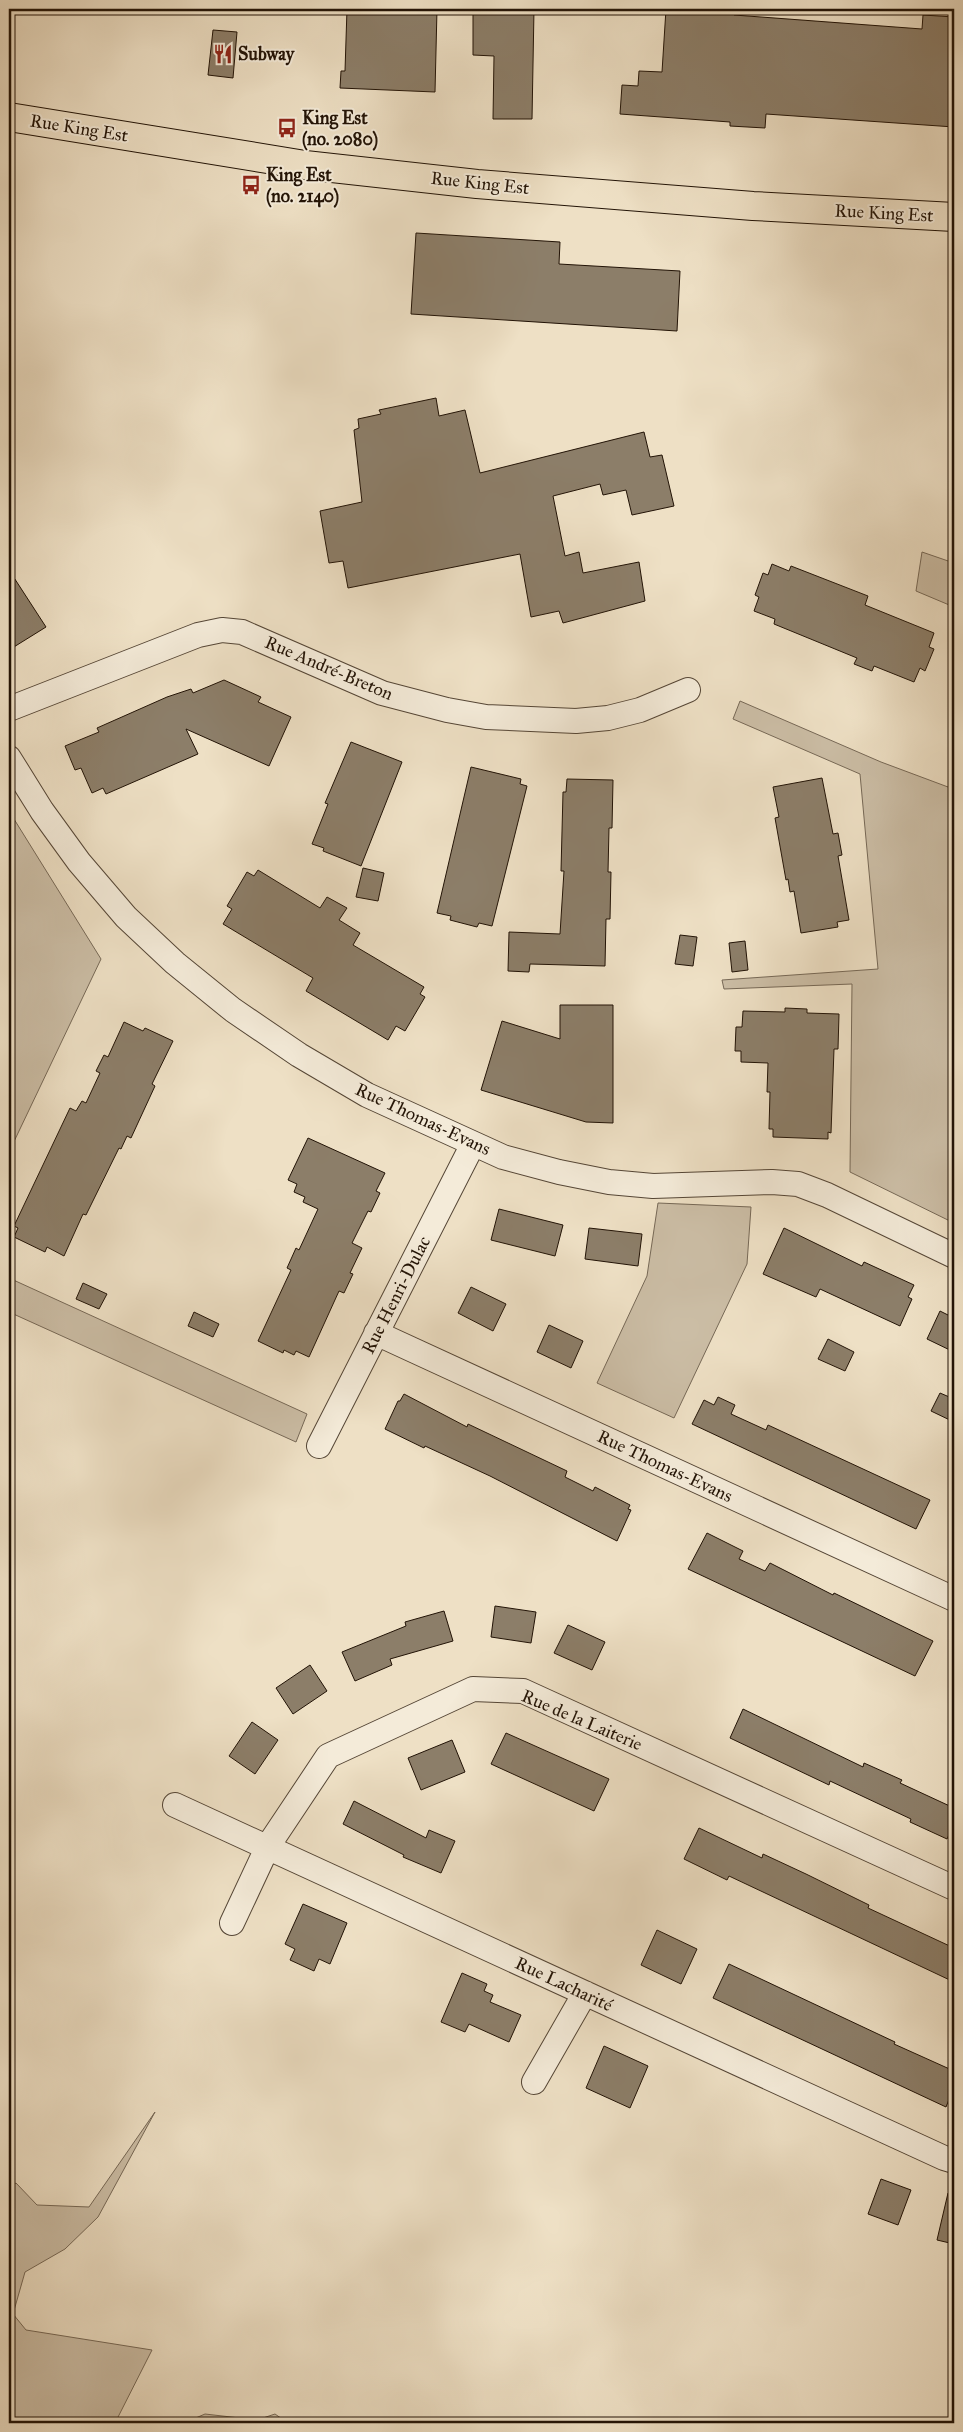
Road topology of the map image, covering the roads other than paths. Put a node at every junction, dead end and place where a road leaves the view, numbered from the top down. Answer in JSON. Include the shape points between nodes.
{"nodes":[{"id":1,"x":9,"y":117,"type":"edge"},
{"id":2,"x":954,"y":217,"type":"edge"},
{"id":3,"x":688,"y":690,"type":"dead end"},
{"id":4,"x":9,"y":709,"type":"edge"},
{"id":5,"x":9,"y":758,"type":"edge"},
{"id":6,"x":473,"y":1144,"type":"junction"},
{"id":7,"x":954,"y":1256,"type":"edge"},
{"id":8,"x":376,"y":1333,"type":"junction"},
{"id":9,"x":318,"y":1446,"type":"dead end"},
{"id":10,"x":954,"y":1599,"type":"edge"},
{"id":11,"x":175,"y":1805,"type":"dead end"},
{"id":12,"x":268,"y":1846,"type":"junction"},
{"id":13,"x":954,"y":1888,"type":"edge"},
{"id":14,"x":232,"y":1923,"type":"dead end"},
{"id":15,"x":585,"y":1993,"type":"junction"},
{"id":16,"x":534,"y":2082,"type":"dead end"},
{"id":17,"x":954,"y":2161,"type":"edge"}],
"edges":[{"from":1,"to":2,"type":"main road","name":"Rue King Est","via":[[305,165],[477,184],[752,206]]},
{"from":3,"to":4,"type":"street","name":"Rue André-Breton","via":[[640,710],[608,718],[576,721],[486,717],[382,693],[258,638],[222,630],[198,635]]},
{"from":5,"to":6,"type":"street","name":"Rue Thomas-Evans","via":[[79,862],[126,917],[175,963],[233,1010],[299,1055],[367,1095]]},
{"from":6,"to":7,"type":"street","name":"Rue Thomas-Evans","via":[[503,1157],[609,1182],[653,1186],[798,1184]]},
{"from":6,"to":8,"type":"street","name":"Rue Henri-Dulac"},
{"from":8,"to":9,"type":"street","name":"Rue Henri-Dulac"},
{"from":8,"to":10,"type":"street","name":"Rue Thomas-Evans"},
{"from":11,"to":12,"type":"street","name":"Rue Lacharité"},
{"from":12,"to":13,"type":"street","name":"Rue de la Laiterie","via":[[328,1756],[473,1689],[523,1691]]},
{"from":12,"to":14,"type":"street","name":"Rue de la Laiterie"},
{"from":12,"to":15,"type":"street","name":"Rue Lacharité"},
{"from":15,"to":16,"type":"street"},
{"from":15,"to":17,"type":"street","name":"Rue Lacharité"}]}
